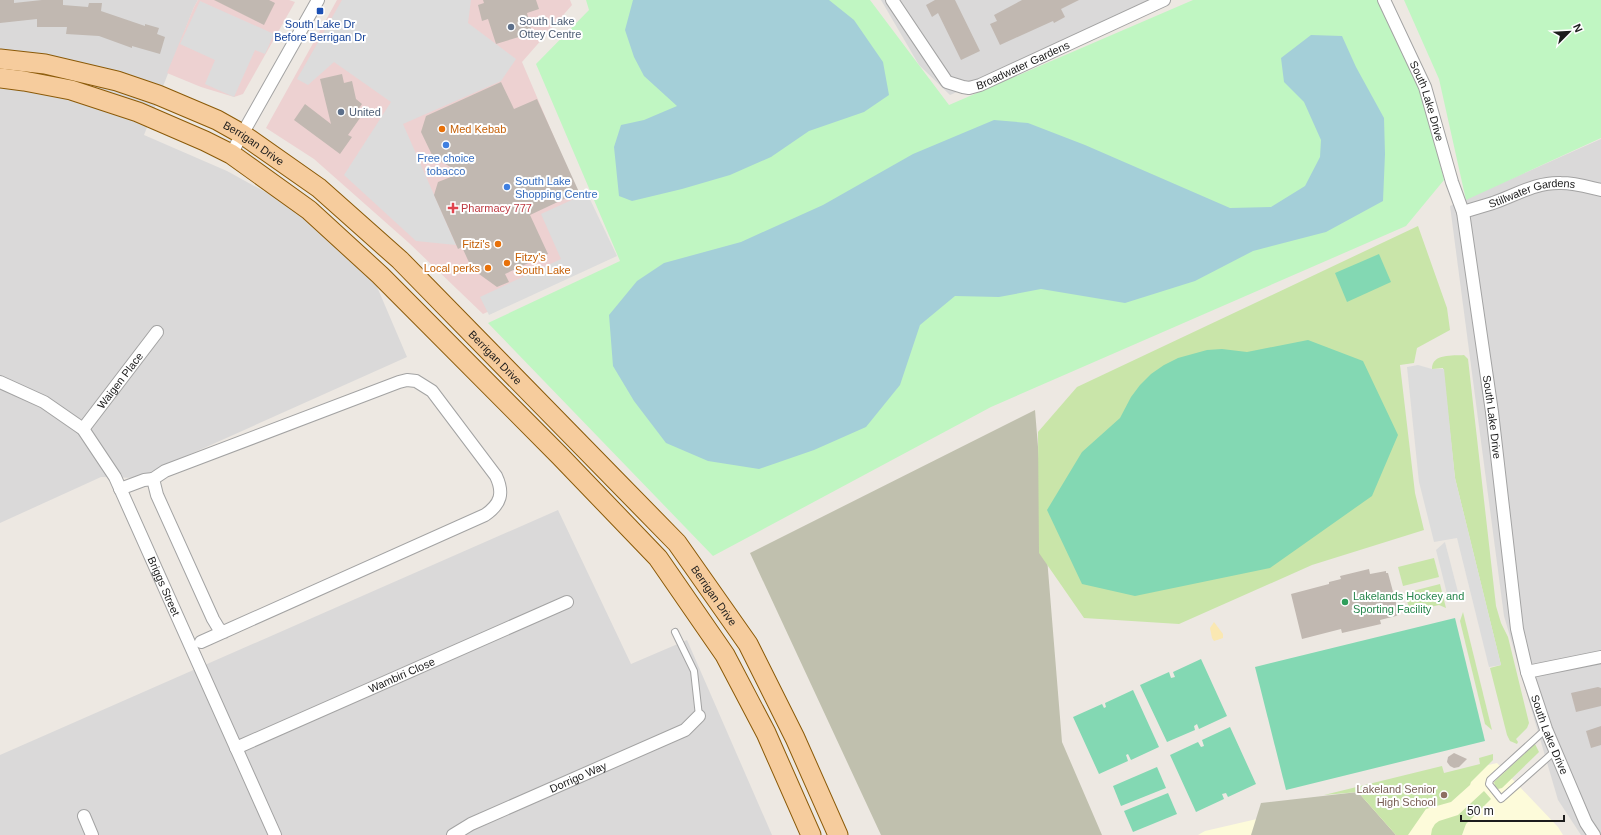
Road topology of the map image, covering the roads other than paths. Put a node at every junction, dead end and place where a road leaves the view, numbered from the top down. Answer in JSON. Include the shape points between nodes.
{"nodes":[{"id":1,"x":318,"y":0,"type":"edge"},
{"id":2,"x":892,"y":0,"type":"edge"},
{"id":3,"x":1164,"y":0,"type":"edge"},
{"id":4,"x":1384,"y":0,"type":"edge"},
{"id":5,"x":0,"y":59,"type":"edge"},
{"id":6,"x":0,"y":78,"type":"edge"},
{"id":7,"x":242,"y":134,"type":"junction"},
{"id":8,"x":231,"y":154,"type":"junction"},
{"id":9,"x":1601,"y":190,"type":"edge"},
{"id":10,"x":1463,"y":212,"type":"junction"},
{"id":11,"x":456,"y":317,"type":"junction"},
{"id":12,"x":157,"y":332,"type":"dead end"},
{"id":13,"x":438,"y":334,"type":"junction"},
{"id":14,"x":0,"y":382,"type":"edge"},
{"id":15,"x":83,"y":429,"type":"junction"},
{"id":16,"x":153,"y":479,"type":"junction"},
{"id":17,"x":120,"y":489,"type":"junction"},
{"id":18,"x":566,"y":602,"type":"dead end"},
{"id":19,"x":224,"y":632,"type":"junction"},
{"id":20,"x":675,"y":632,"type":"dead end"},
{"id":21,"x":202,"y":642,"type":"dead end"},
{"id":22,"x":1601,"y":657,"type":"edge"},
{"id":23,"x":1527,"y":672,"type":"junction"},
{"id":24,"x":699,"y":716,"type":"joint"},
{"id":25,"x":1546,"y":729,"type":"junction"},
{"id":26,"x":236,"y":748,"type":"junction"},
{"id":27,"x":1556,"y":751,"type":"junction"},
{"id":28,"x":84,"y":816,"type":"dead end"},
{"id":29,"x":92,"y":835,"type":"edge"},
{"id":30,"x":275,"y":835,"type":"edge"},
{"id":31,"x":453,"y":835,"type":"edge"},
{"id":32,"x":812,"y":835,"type":"edge"},
{"id":33,"x":838,"y":835,"type":"edge"},
{"id":34,"x":1594,"y":835,"type":"edge"}],
"edges":[{"from":1,"to":7,"type":"street"},
{"from":2,"to":3,"type":"street","name":"Broadwater Gardens","via":[[947,82],[969,88],[1014,70]]},
{"from":4,"to":10,"type":"street","name":"South Lake Drive","via":[[1425,87]]},
{"from":5,"to":7,"type":"main road","name":"Berrigan Drive","via":[[45,64],[117,81],[190,108]]},
{"from":6,"to":8,"type":"main road","name":"Berrigan Drive","via":[[71,90],[138,112],[205,140]]},
{"from":7,"to":8,"type":"street"},
{"from":7,"to":11,"type":"main road","name":"Berrigan Drive","via":[[319,188],[400,260]]},
{"from":8,"to":13,"type":"main road","name":"Berrigan Drive","via":[[309,210],[380,274]]},
{"from":9,"to":10,"type":"street","name":"Stillwater Gardens","via":[[1560,182],[1543,184]]},
{"from":10,"to":23,"type":"street","name":"South Lake Drive","via":[[1492,412],[1517,629]]},
{"from":11,"to":13,"type":"main road"},
{"from":11,"to":33,"type":"main road","name":"Berrigan Drive","via":[[677,543],[748,644],[795,738]]},
{"from":12,"to":15,"type":"street","name":"Waigen Place"},
{"from":13,"to":32,"type":"main road","name":"Berrigan Drive","via":[[658,558],[725,655],[766,733]]},
{"from":14,"to":15,"type":"street","name":"Briggs Street","via":[[44,402]]},
{"from":15,"to":17,"type":"street","name":"Briggs Street","via":[[115,477]]},
{"from":16,"to":17,"type":"street","via":[[138,481]]},
{"from":16,"to":19,"type":"street","via":[[156,495],[213,619]]},
{"from":16,"to":19,"type":"street","via":[[165,471],[406,380],[416,381],[432,391],[496,476],[500,485],[500,496],[493,509],[485,515]]},
{"from":17,"to":26,"type":"street","name":"Briggs Street"},
{"from":18,"to":26,"type":"street","name":"Wambiri Close"},
{"from":19,"to":21,"type":"street"},
{"from":20,"to":24,"type":"lane","via":[[694,671]]},
{"from":22,"to":23,"type":"street"},
{"from":23,"to":25,"type":"street","name":"South Lake Drive"},
{"from":24,"to":31,"type":"street","name":"Dorrigo Way","via":[[685,730],[471,824]]},
{"from":25,"to":27,"type":"street","name":"South Lake Drive"},
{"from":25,"to":27,"type":"lane","via":[[1490,780],[1490,787],[1500,799]]},
{"from":26,"to":30,"type":"street","name":"Briggs Street"},
{"from":27,"to":34,"type":"street","name":"South Lake Drive","via":[[1586,824]]},
{"from":28,"to":29,"type":"street"}]}
